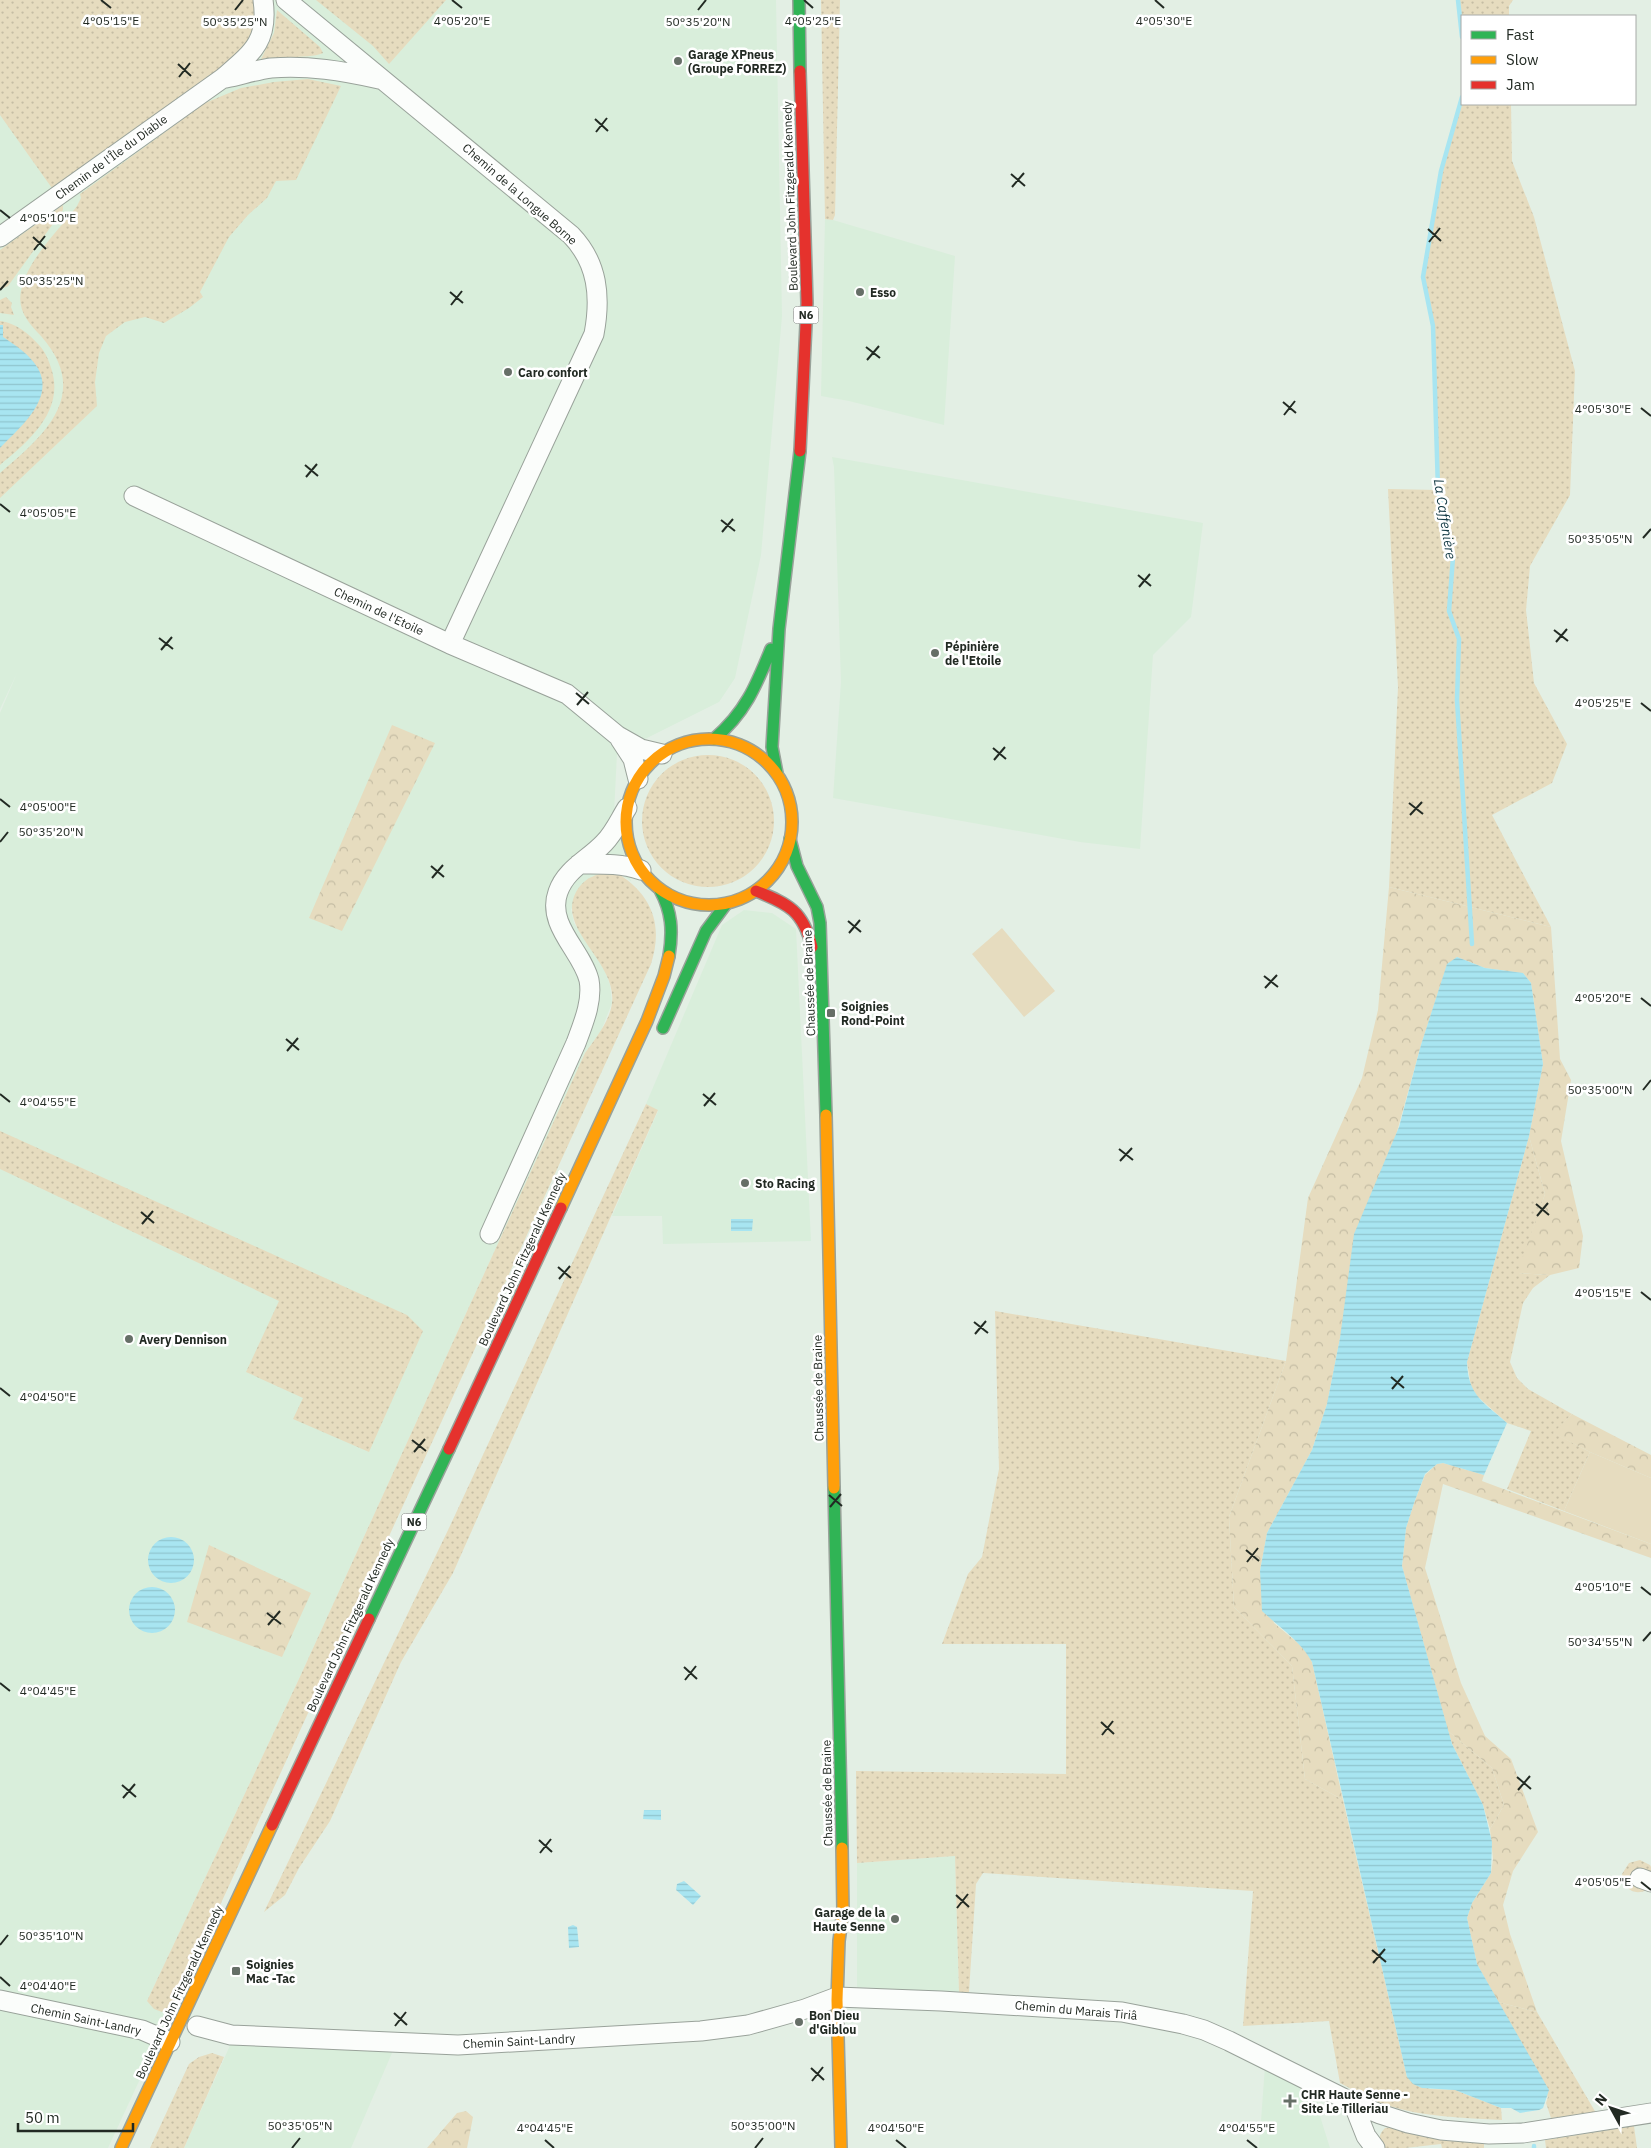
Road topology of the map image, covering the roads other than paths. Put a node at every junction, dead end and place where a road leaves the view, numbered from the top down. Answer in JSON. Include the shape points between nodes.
{"nodes":[{"id":1,"x":263,"y":0,"type":"edge"},
{"id":2,"x":286,"y":0,"type":"edge"},
{"id":3,"x":800,"y":0,"type":"edge"},
{"id":4,"x":223,"y":78,"type":"junction"},
{"id":5,"x":382,"y":79,"type":"junction"},
{"id":6,"x":0,"y":237,"type":"edge"},
{"id":7,"x":134,"y":496,"type":"dead end"},
{"id":8,"x":778,"y":629,"type":"junction"},
{"id":9,"x":450,"y":644,"type":"junction"},
{"id":10,"x":618,"y":736,"type":"junction"},
{"id":11,"x":714,"y":739,"type":"junction"},
{"id":12,"x":662,"y":754,"type":"junction"},
{"id":13,"x":777,"y":773,"type":"junction"},
{"id":14,"x":638,"y":779,"type":"junction"},
{"id":15,"x":627,"y":808,"type":"junction"},
{"id":16,"x":790,"y":839,"type":"junction"},
{"id":17,"x":579,"y":864,"type":"junction"},
{"id":18,"x":641,"y":870,"type":"junction"},
{"id":19,"x":660,"y":890,"type":"junction"},
{"id":20,"x":756,"y":891,"type":"junction"},
{"id":21,"x":726,"y":904,"type":"junction"},
{"id":22,"x":658,"y":1037,"type":"dead end"},
{"id":23,"x":490,"y":1234,"type":"dead end"},
{"id":24,"x":829,"y":1779,"type":"dead end"},
{"id":25,"x":831,"y":1892,"type":"dead end"},
{"id":26,"x":838,"y":1942,"type":"junction"},
{"id":27,"x":838,"y":1998,"type":"junction"},
{"id":28,"x":0,"y":2000,"type":"edge"},
{"id":29,"x":197,"y":2026,"type":"dead end"},
{"id":30,"x":170,"y":2042,"type":"junction"},
{"id":31,"x":1353,"y":2103,"type":"junction"},
{"id":32,"x":1651,"y":2113,"type":"edge"},
{"id":33,"x":121,"y":2148,"type":"edge"},
{"id":34,"x":841,"y":2148,"type":"edge"},
{"id":35,"x":1375,"y":2148,"type":"edge"}],
"edges":[{"from":1,"to":4,"type":"street","name":"Chemin de l'Île du Diable","via":[[264,25],[258,43],[252,53]]},
{"from":2,"to":5,"type":"street","name":"Chemin de la Longue Borne"},
{"from":3,"to":8,"type":"main road","name":"Boulevard John Fitzgerald Kennedy","number":"N6","via":[[807,303],[799,466]]},
{"from":4,"to":5,"type":"street","name":"Chemin de l'Île du Diable","via":[[270,68],[313,67]]},
{"from":4,"to":6,"type":"street","name":"Chemin de l'Île du Diable"},
{"from":5,"to":9,"type":"street","name":"Chemin de la Longue Borne","via":[[571,235],[586,255],[597,289],[599,310],[594,334]]},
{"from":7,"to":9,"type":"street","name":"Chemin de l'Etoile"},
{"from":8,"to":11,"type":"main road","name":"Boulevard John Fitzgerald Kennedy","number":"N6","via":[[750,700],[728,729]]},
{"from":8,"to":13,"type":"main road","name":"Boulevard John Fitzgerald Kennedy","number":"N6","via":[[772,747]]},
{"from":9,"to":10,"type":"street","name":"Chemin de l'Etoile","via":[[567,694]]},
{"from":10,"to":12,"type":"street","name":"Chemin de l'Etoile","via":[[641,749]]},
{"from":10,"to":14,"type":"street","name":"Chemin de l'Etoile","via":[[632,759]]},
{"from":11,"to":12,"type":"main road","number":"N6","via":[[687,742]]},
{"from":11,"to":13,"type":"main road","number":"N6","via":[[743,746],[761,757]]},
{"from":12,"to":14,"type":"main road","number":"N6"},
{"from":13,"to":16,"type":"main road","number":"N6","via":[[792,808]]},
{"from":14,"to":15,"type":"main road","number":"N6"},
{"from":15,"to":17,"type":"street","via":[[604,843]]},
{"from":15,"to":18,"type":"main road","number":"N6","via":[[628,840]]},
{"from":16,"to":20,"type":"main road","number":"N6","via":[[778,870]]},
{"from":16,"to":26,"type":"main road","name":"Chaussée de Braine","via":[[797,866],[817,907],[820,922],[843,1912]]},
{"from":17,"to":18,"type":"street","via":[[610,863]]},
{"from":17,"to":23,"type":"street","via":[[561,885],[555,905],[558,921],[584,964],[590,996],[576,1043]]},
{"from":18,"to":19,"type":"main road","number":"N6"},
{"from":19,"to":21,"type":"main road","number":"N6","via":[[698,905]]},
{"from":19,"to":30,"type":"main road","name":"Boulevard John Fitzgerald Kennedy","number":"N6","via":[[671,915],[671,947],[666,971],[646,1020]]},
{"from":20,"to":21,"type":"main road","number":"N6"},
{"from":20,"to":24,"type":"main road","name":"Chaussée de Braine","via":[[789,906],[802,916],[814,954]]},
{"from":21,"to":22,"type":"main road","via":[[706,931]]},
{"from":25,"to":26,"type":"main road","name":"Chaussée de Braine"},
{"from":26,"to":27,"type":"main road","name":"Chaussée de Braine"},
{"from":27,"to":29,"type":"street","name":"Chemin Saint-Landry","via":[[748,2025],[701,2032],[458,2045],[231,2035]]},
{"from":27,"to":31,"type":"street","name":"Chemin du Marais Tiriâ","via":[[951,2001],[1122,2012],[1153,2017],[1204,2030]]},
{"from":27,"to":34,"type":"main road","name":"Chaussée de Braine"},
{"from":28,"to":30,"type":"street","name":"Chemin Saint-Landry","via":[[142,2030]]},
{"from":30,"to":33,"type":"main road","name":"Boulevard John Fitzgerald Kennedy","number":"N6"},
{"from":31,"to":32,"type":"street","name":"Chemin du Marais Tiriâ","via":[[1408,2123],[1489,2134],[1523,2133]]},
{"from":31,"to":35,"type":"street","via":[[1366,2136]]}]}
